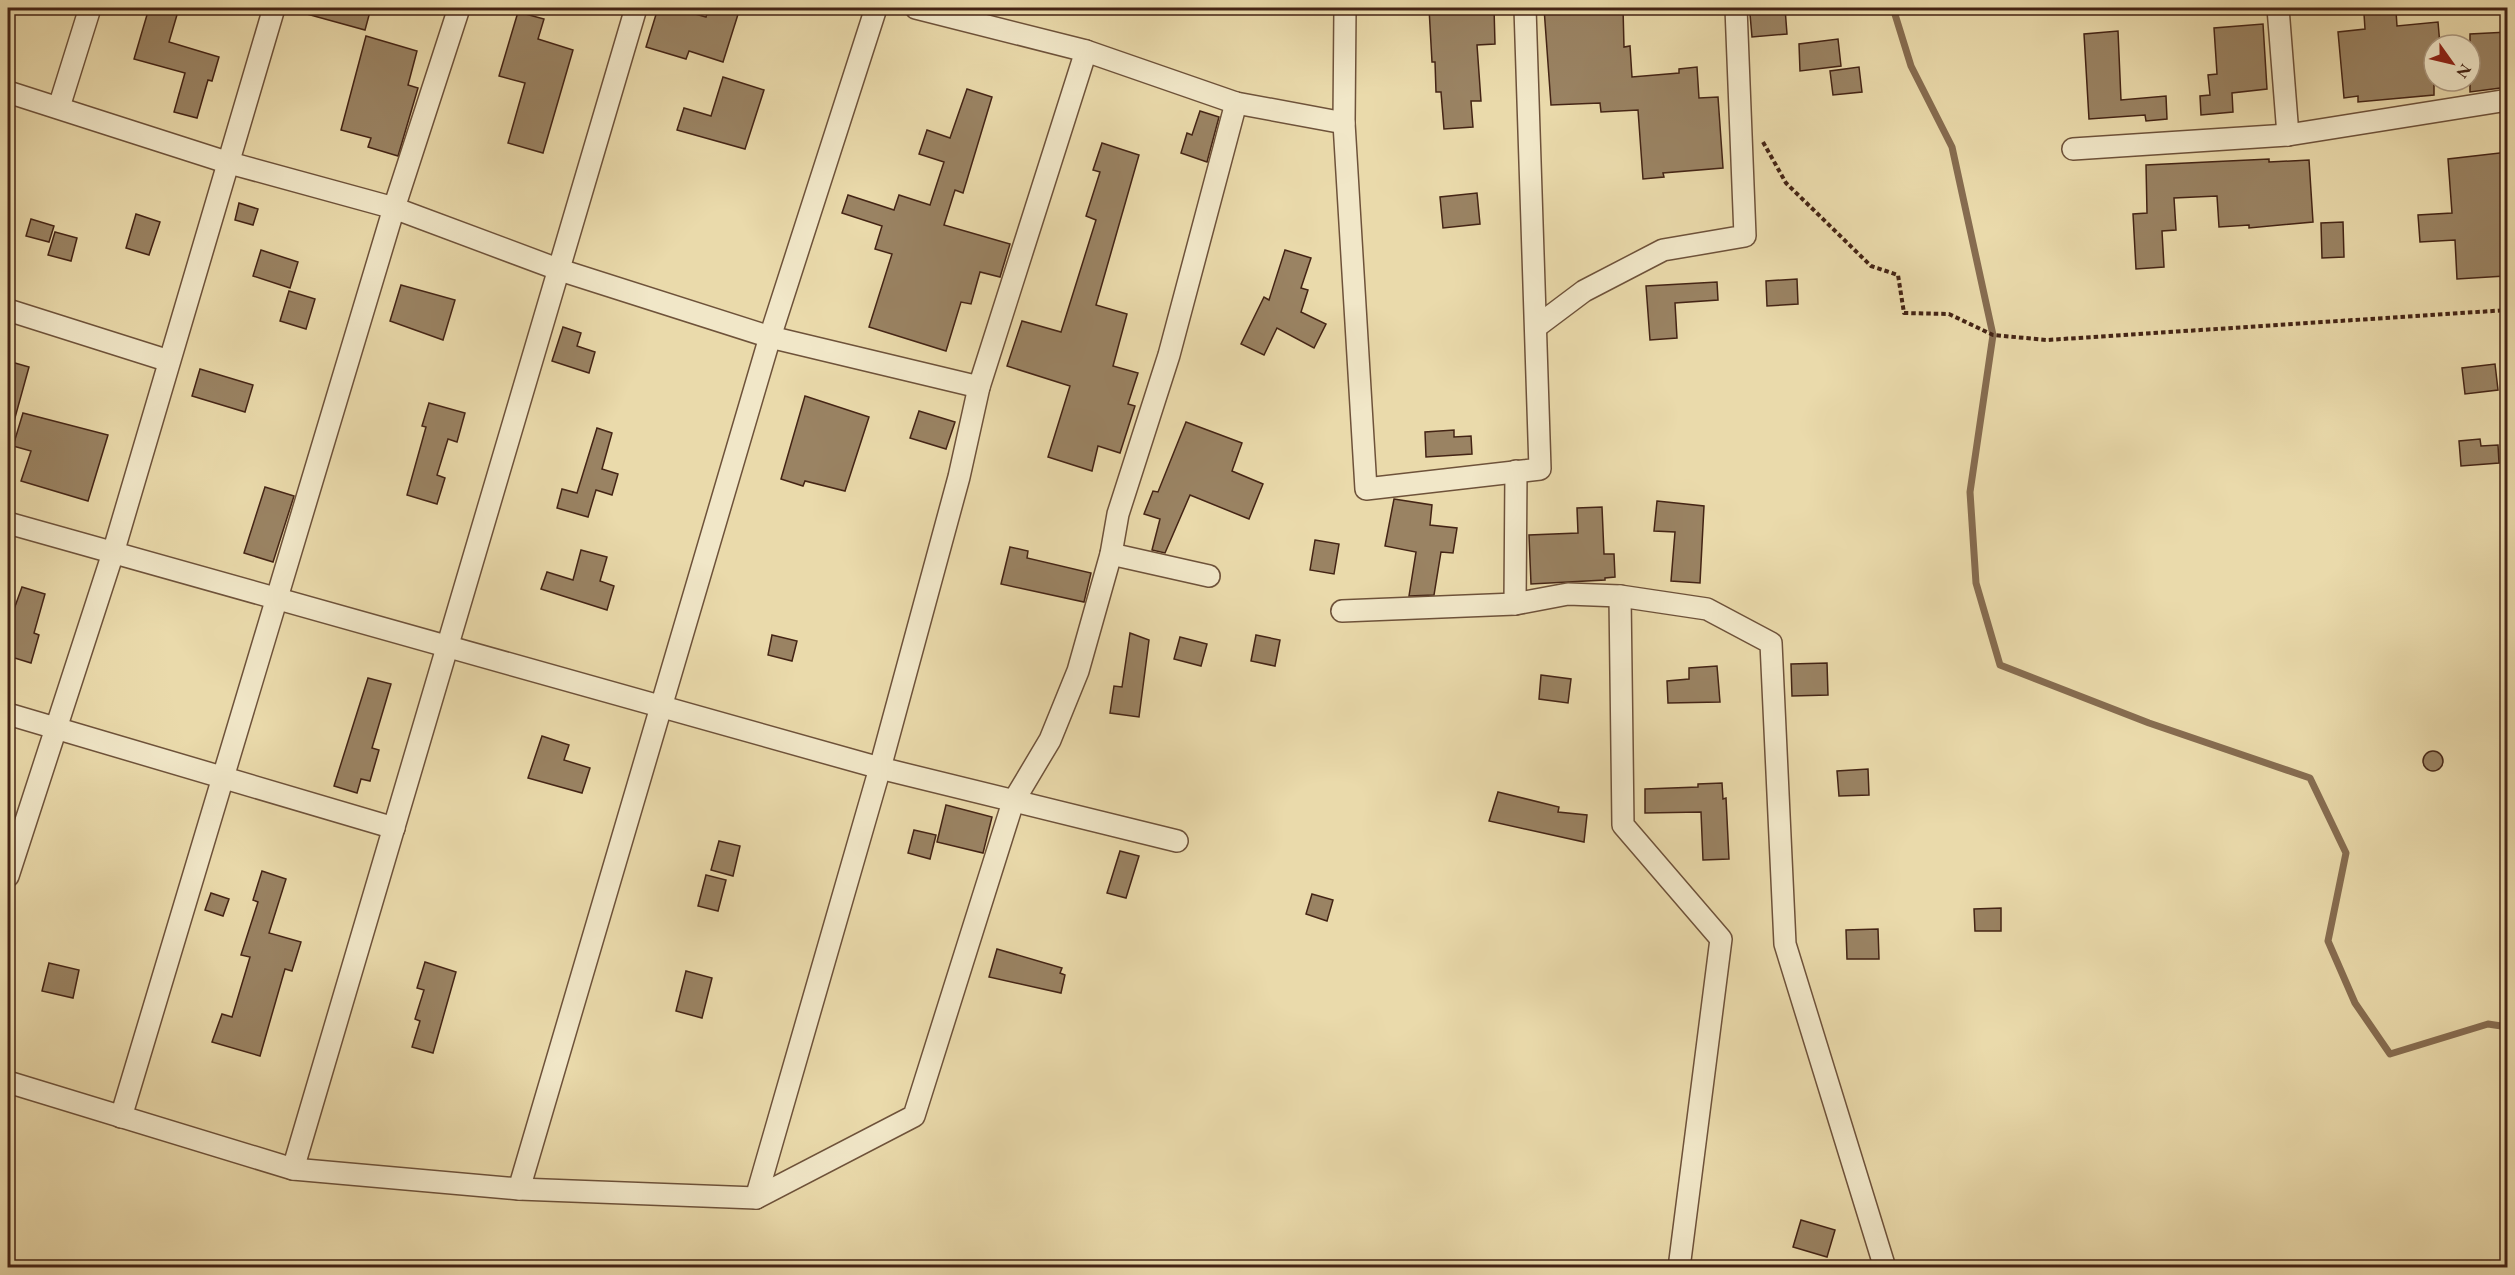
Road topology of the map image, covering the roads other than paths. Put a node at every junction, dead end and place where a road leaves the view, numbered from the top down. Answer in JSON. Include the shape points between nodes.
{"nodes":[{"id":1,"x":90,"y":8,"type":"edge"},
{"id":2,"x":274,"y":8,"type":"edge"},
{"id":3,"x":459,"y":8,"type":"edge"},
{"id":4,"x":636,"y":8,"type":"edge"},
{"id":5,"x":876,"y":8,"type":"edge"},
{"id":6,"x":916,"y":8,"type":"edge"},
{"id":7,"x":1345,"y":8,"type":"edge"},
{"id":8,"x":1525,"y":8,"type":"edge"},
{"id":9,"x":1736,"y":8,"type":"edge"},
{"id":10,"x":2278,"y":8,"type":"edge"},
{"id":11,"x":1086,"y":51,"type":"junction"},
{"id":12,"x":8,"y":92,"type":"edge"},
{"id":13,"x":2508,"y":100,"type":"edge"},
{"id":14,"x":1236,"y":103,"type":"junction"},
{"id":15,"x":59,"y":107,"type":"junction"},
{"id":16,"x":1344,"y":123,"type":"junction"},
{"id":17,"x":2288,"y":135,"type":"junction"},
{"id":18,"x":2073,"y":149,"type":"dead end"},
{"id":19,"x":226,"y":162,"type":"junction"},
{"id":20,"x":394,"y":208,"type":"junction"},
{"id":21,"x":560,"y":270,"type":"junction"},
{"id":22,"x":8,"y":310,"type":"edge"},
{"id":23,"x":1536,"y":327,"type":"junction"},
{"id":24,"x":770,"y":337,"type":"junction"},
{"id":25,"x":169,"y":361,"type":"junction"},
{"id":26,"x":979,"y":387,"type":"junction"},
{"id":27,"x":1516,"y":471,"type":"junction"},
{"id":28,"x":8,"y":523,"type":"edge"},
{"id":29,"x":112,"y":553,"type":"junction"},
{"id":30,"x":1111,"y":554,"type":"junction"},
{"id":31,"x":1209,"y":576,"type":"dead end"},
{"id":32,"x":1620,"y":596,"type":"junction"},
{"id":33,"x":278,"y":600,"type":"junction"},
{"id":34,"x":1515,"y":604,"type":"junction"},
{"id":35,"x":1342,"y":611,"type":"dead end"},
{"id":36,"x":448,"y":648,"type":"junction"},
{"id":37,"x":661,"y":707,"type":"junction"},
{"id":38,"x":8,"y":714,"type":"edge"},
{"id":39,"x":55,"y":729,"type":"junction"},
{"id":40,"x":880,"y":768,"type":"junction"},
{"id":41,"x":225,"y":777,"type":"junction"},
{"id":42,"x":1013,"y":802,"type":"junction"},
{"id":43,"x":394,"y":828,"type":"junction"},
{"id":44,"x":1177,"y":841,"type":"dead end"},
{"id":45,"x":8,"y":876,"type":"edge"},
{"id":46,"x":8,"y":1082,"type":"edge"},
{"id":47,"x":121,"y":1117,"type":"junction"},
{"id":48,"x":292,"y":1169,"type":"junction"},
{"id":49,"x":519,"y":1189,"type":"junction"},
{"id":50,"x":756,"y":1198,"type":"junction"},
{"id":51,"x":1679,"y":1268,"type":"edge"},
{"id":52,"x":1885,"y":1268,"type":"edge"}],
"edges":[{"from":1,"to":15,"type":"street"},
{"from":2,"to":19,"type":"street"},
{"from":3,"to":20,"type":"street"},
{"from":4,"to":21,"type":"street"},
{"from":5,"to":24,"type":"street"},
{"from":6,"to":11,"type":"street"},
{"from":7,"to":16,"type":"street"},
{"from":8,"to":23,"type":"street"},
{"from":9,"to":23,"type":"street","via":[[1745,236],[1663,250],[1584,291]]},
{"from":10,"to":17,"type":"street"},
{"from":11,"to":14,"type":"street"},
{"from":11,"to":26,"type":"street"},
{"from":12,"to":15,"type":"street"},
{"from":13,"to":17,"type":"street"},
{"from":14,"to":16,"type":"street"},
{"from":14,"to":30,"type":"street","via":[[1169,355],[1118,514]]},
{"from":15,"to":19,"type":"street"},
{"from":16,"to":27,"type":"street","via":[[1366,489]]},
{"from":17,"to":18,"type":"street"},
{"from":19,"to":20,"type":"street"},
{"from":19,"to":25,"type":"street"},
{"from":20,"to":21,"type":"street"},
{"from":20,"to":33,"type":"street"},
{"from":21,"to":24,"type":"street"},
{"from":21,"to":36,"type":"street"},
{"from":22,"to":25,"type":"street"},
{"from":23,"to":27,"type":"street","via":[[1540,469]]},
{"from":24,"to":26,"type":"street"},
{"from":24,"to":37,"type":"street"},
{"from":25,"to":29,"type":"street"},
{"from":26,"to":40,"type":"street","via":[[959,477]]},
{"from":27,"to":34,"type":"street"},
{"from":28,"to":29,"type":"street"},
{"from":29,"to":33,"type":"street"},
{"from":29,"to":39,"type":"street"},
{"from":30,"to":31,"type":"street"},
{"from":30,"to":42,"type":"street","via":[[1078,671],[1050,740]]},
{"from":32,"to":34,"type":"street","via":[[1568,594]]},
{"from":32,"to":51,"type":"street","via":[[1623,825],[1721,939]]},
{"from":32,"to":52,"type":"street","via":[[1707,609],[1771,643],[1785,944]]},
{"from":33,"to":36,"type":"street"},
{"from":33,"to":41,"type":"street"},
{"from":34,"to":35,"type":"street"},
{"from":36,"to":37,"type":"street"},
{"from":36,"to":43,"type":"street"},
{"from":37,"to":40,"type":"street"},
{"from":37,"to":49,"type":"street"},
{"from":38,"to":39,"type":"street"},
{"from":39,"to":41,"type":"street"},
{"from":39,"to":45,"type":"street"},
{"from":40,"to":42,"type":"street"},
{"from":40,"to":50,"type":"street"},
{"from":41,"to":43,"type":"street"},
{"from":41,"to":47,"type":"street"},
{"from":42,"to":44,"type":"street"},
{"from":42,"to":50,"type":"street","via":[[914,1116]]},
{"from":43,"to":48,"type":"street"},
{"from":46,"to":47,"type":"street"},
{"from":47,"to":48,"type":"street"},
{"from":48,"to":49,"type":"street"},
{"from":49,"to":50,"type":"street"}]}
